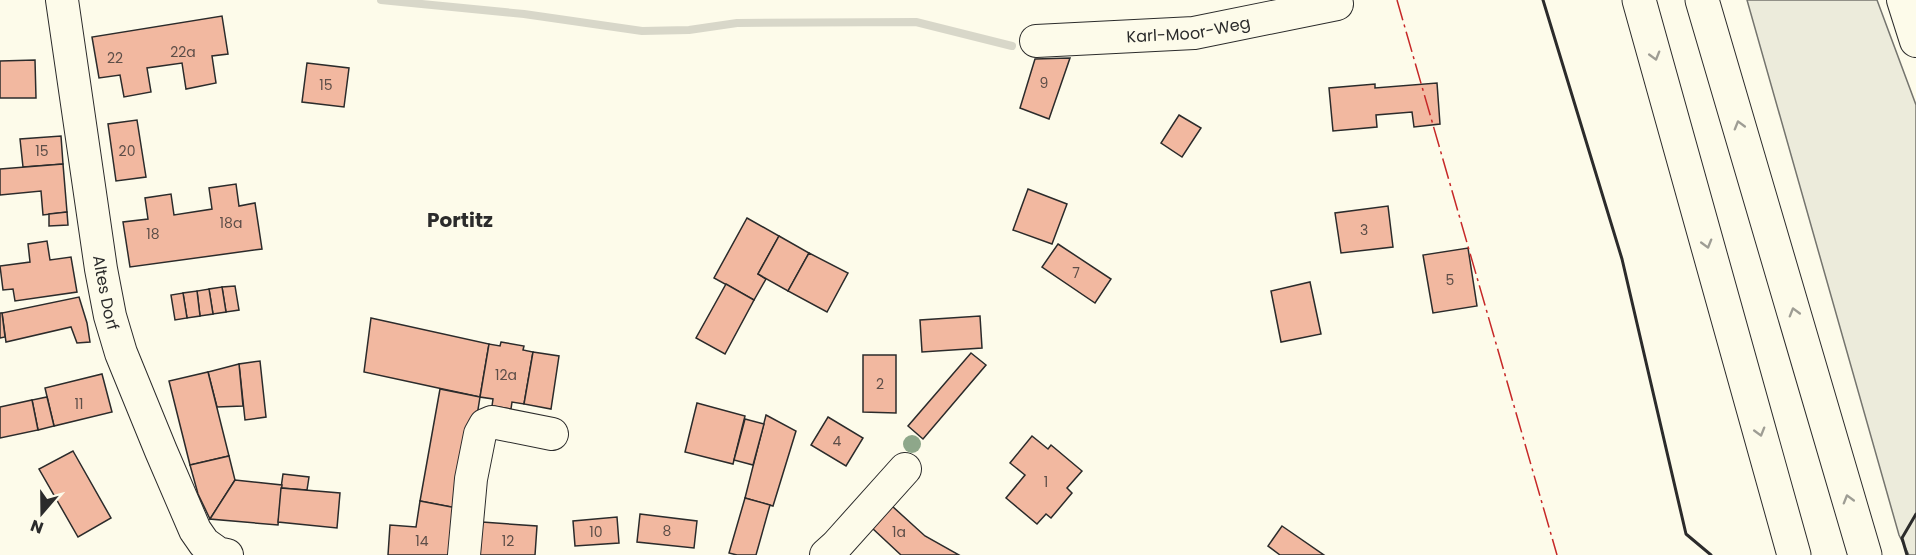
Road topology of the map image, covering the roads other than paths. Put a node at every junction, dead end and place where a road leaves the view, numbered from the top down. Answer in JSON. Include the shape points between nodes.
{"nodes":[{"id":1,"x":62,"y":0,"type":"edge"},
{"id":2,"x":1639,"y":0,"type":"edge"},
{"id":3,"x":1702,"y":0,"type":"edge"},
{"id":4,"x":1903,"y":0,"type":"edge"},
{"id":5,"x":1337,"y":2,"type":"edge"},
{"id":6,"x":1916,"y":40,"type":"edge"},
{"id":7,"x":1036,"y":41,"type":"dead end"},
{"id":8,"x":552,"y":434,"type":"dead end"},
{"id":9,"x":905,"y":469,"type":"dead end"},
{"id":10,"x":221,"y":554,"type":"edge"},
{"id":11,"x":464,"y":555,"type":"edge"},
{"id":12,"x":826,"y":555,"type":"edge"},
{"id":13,"x":1794,"y":555,"type":"edge"},
{"id":14,"x":1865,"y":555,"type":"edge"}],
"edges":[{"from":1,"to":10,"type":"street","name":"Altes Dorf","via":[[110,316],[121,353],[195,530],[204,543]]},
{"from":2,"to":13,"type":"highway","one_way":true},
{"from":14,"to":3,"type":"highway","one_way":true},
{"from":4,"to":6,"type":"street"},
{"from":5,"to":7,"type":"street","name":"Karl-Moor-Weg","via":[[1194,33]]},
{"from":8,"to":11,"type":"street","via":[[492,422],[485,425],[471,479]]},
{"from":9,"to":12,"type":"street"}]}
